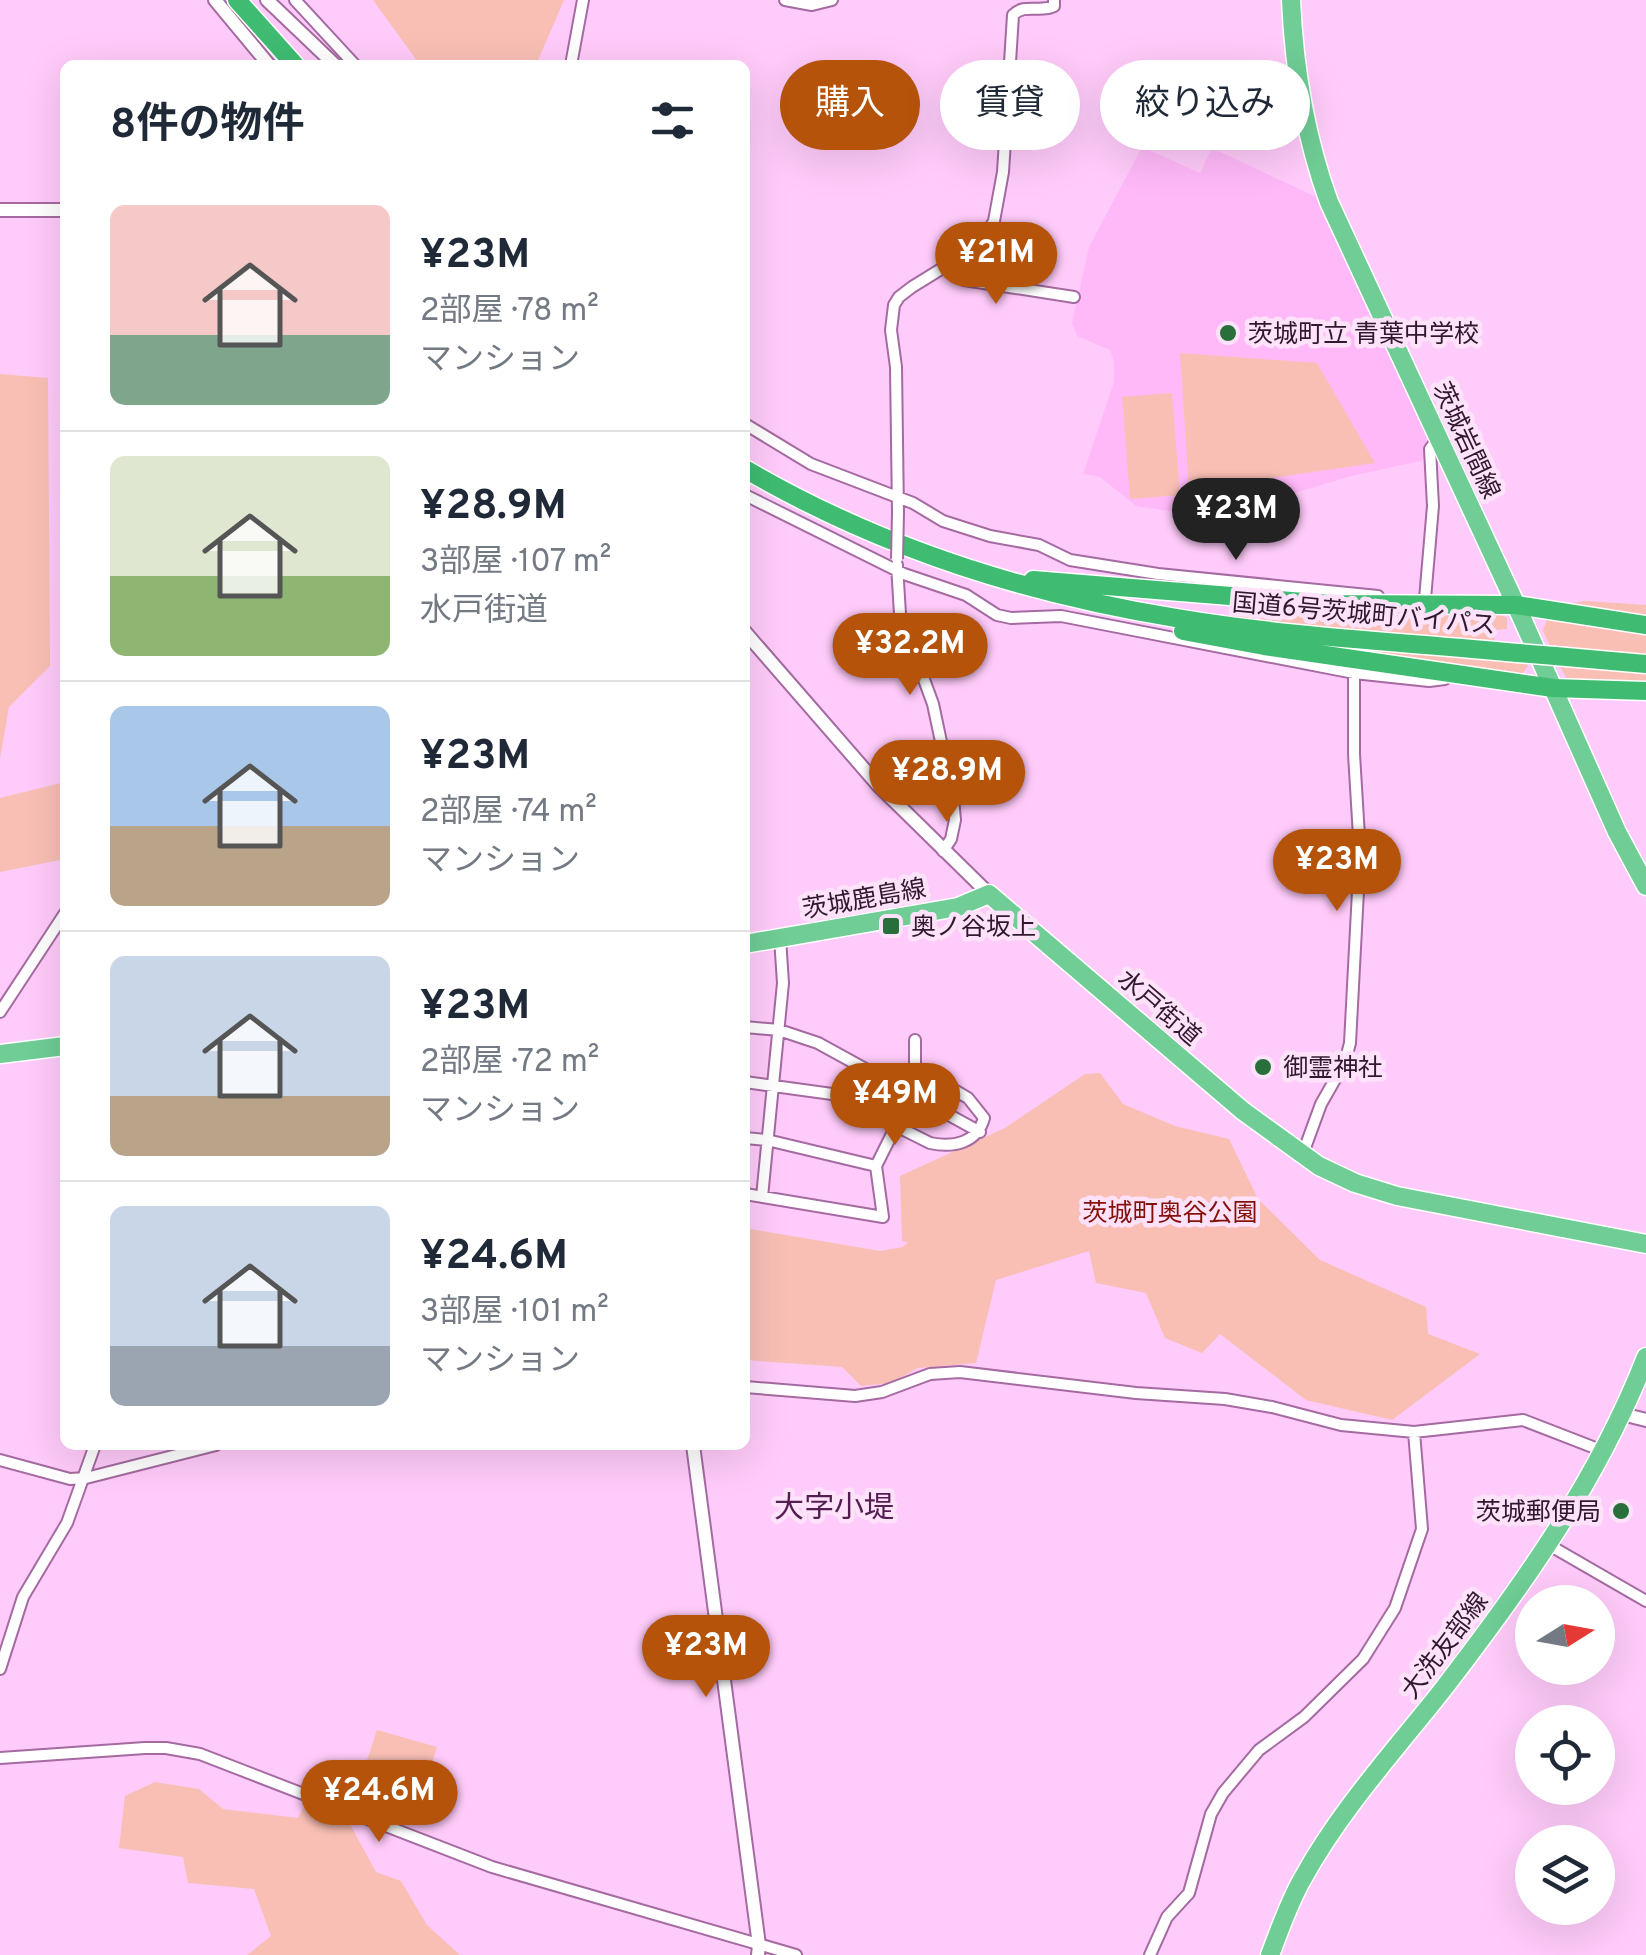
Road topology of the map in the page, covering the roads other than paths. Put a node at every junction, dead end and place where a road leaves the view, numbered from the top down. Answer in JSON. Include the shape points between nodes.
{"nodes":[{"id":1,"x":214,"y":0,"type":"edge"},
{"id":2,"x":237,"y":0,"type":"edge"},
{"id":3,"x":268,"y":0,"type":"edge"},
{"id":4,"x":295,"y":0,"type":"edge"},
{"id":5,"x":583,"y":0,"type":"edge"},
{"id":6,"x":785,"y":0,"type":"edge"},
{"id":7,"x":832,"y":0,"type":"edge"},
{"id":8,"x":1054,"y":0,"type":"edge"},
{"id":9,"x":1292,"y":0,"type":"edge"},
{"id":10,"x":265,"y":60,"type":"edge"},
{"id":11,"x":291,"y":60,"type":"edge"},
{"id":12,"x":331,"y":60,"type":"edge"},
{"id":13,"x":350,"y":60,"type":"edge"},
{"id":14,"x":573,"y":60,"type":"edge"},
{"id":15,"x":0,"y":210,"type":"edge"},
{"id":16,"x":60,"y":210,"type":"edge"},
{"id":17,"x":952,"y":262,"type":"junction"},
{"id":18,"x":1074,"y":296,"type":"dead end"},
{"id":19,"x":750,"y":427,"type":"edge"},
{"id":20,"x":1438,"y":438,"type":"junction"},
{"id":21,"x":750,"y":472,"type":"edge"},
{"id":22,"x":750,"y":498,"type":"edge"},
{"id":23,"x":899,"y":498,"type":"junction"},
{"id":24,"x":897,"y":564,"type":"junction"},
{"id":25,"x":988,"y":574,"type":"junction"},
{"id":26,"x":1030,"y":587,"type":"junction"},
{"id":27,"x":1431,"y":603,"type":"junction"},
{"id":28,"x":1516,"y":605,"type":"junction"},
{"id":29,"x":1646,"y":625,"type":"edge"},
{"id":30,"x":750,"y":638,"type":"edge"},
{"id":31,"x":1646,"y":664,"type":"edge"},
{"id":32,"x":1354,"y":673,"type":"junction"},
{"id":33,"x":1460,"y":674,"type":"junction"},
{"id":34,"x":1553,"y":688,"type":"junction"},
{"id":35,"x":1646,"y":691,"type":"edge"},
{"id":36,"x":943,"y":851,"type":"junction"},
{"id":37,"x":1646,"y":886,"type":"edge"},
{"id":38,"x":989,"y":894,"type":"junction"},
{"id":39,"x":60,"y":921,"type":"edge"},
{"id":40,"x":780,"y":938,"type":"junction"},
{"id":41,"x":750,"y":943,"type":"edge"},
{"id":42,"x":0,"y":1012,"type":"edge"},
{"id":43,"x":750,"y":1027,"type":"edge"},
{"id":44,"x":779,"y":1030,"type":"junction"},
{"id":45,"x":915,"y":1040,"type":"dead end"},
{"id":46,"x":60,"y":1047,"type":"edge"},
{"id":47,"x":0,"y":1054,"type":"edge"},
{"id":48,"x":750,"y":1083,"type":"edge"},
{"id":49,"x":774,"y":1085,"type":"junction"},
{"id":50,"x":896,"y":1126,"type":"junction"},
{"id":51,"x":980,"y":1132,"type":"junction"},
{"id":52,"x":750,"y":1138,"type":"edge"},
{"id":53,"x":767,"y":1140,"type":"junction"},
{"id":54,"x":1302,"y":1156,"type":"junction"},
{"id":55,"x":876,"y":1166,"type":"junction"},
{"id":56,"x":750,"y":1195,"type":"edge"},
{"id":57,"x":762,"y":1196,"type":"junction"},
{"id":58,"x":1646,"y":1244,"type":"edge"},
{"id":59,"x":1646,"y":1357,"type":"edge"},
{"id":60,"x":750,"y":1388,"type":"edge"},
{"id":61,"x":1622,"y":1414,"type":"junction"},
{"id":62,"x":1646,"y":1420,"type":"edge"},
{"id":63,"x":1414,"y":1432,"type":"junction"},
{"id":64,"x":94,"y":1450,"type":"edge"},
{"id":65,"x":196,"y":1450,"type":"edge"},
{"id":66,"x":694,"y":1450,"type":"edge"},
{"id":67,"x":1604,"y":1452,"type":"junction"},
{"id":68,"x":0,"y":1460,"type":"edge"},
{"id":69,"x":86,"y":1478,"type":"junction"},
{"id":70,"x":1550,"y":1545,"type":"junction"},
{"id":71,"x":1646,"y":1601,"type":"edge"},
{"id":72,"x":0,"y":1669,"type":"edge"},
{"id":73,"x":0,"y":1758,"type":"edge"},
{"id":74,"x":758,"y":1950,"type":"edge"},
{"id":75,"x":796,"y":1955,"type":"edge"},
{"id":76,"x":1150,"y":1955,"type":"edge"},
{"id":77,"x":1270,"y":1955,"type":"edge"}],
"edges":[{"from":1,"to":10,"type":"street"},
{"from":2,"to":11,"type":"highway"},
{"from":3,"to":12,"type":"street"},
{"from":4,"to":13,"type":"street"},
{"from":5,"to":14,"type":"street"},
{"from":6,"to":7,"type":"street"},
{"from":8,"to":17,"type":"street","via":[[1048,10],[1025,8],[1013,15],[994,221],[980,245]]},
{"from":9,"to":20,"type":"main road","name":"茨城岩間線","via":[[1319,177]]},
{"from":15,"to":16,"type":"street"},
{"from":17,"to":18,"type":"street","via":[[964,280]]},
{"from":17,"to":23,"type":"street","via":[[894,305]]},
{"from":19,"to":23,"type":"street","via":[[810,464]]},
{"from":20,"to":27,"type":"street","via":[[1430,449]]},
{"from":20,"to":28,"type":"main road","name":"茨城岩間線"},
{"from":21,"to":25,"type":"highway","name":"国道6号茨城町バイパス","via":[[874,534]]},
{"from":22,"to":24,"type":"street"},
{"from":23,"to":24,"type":"street","bridge":true},
{"from":23,"to":27,"type":"street","via":[[972,531],[1021,540],[1070,560]]},
{"from":24,"to":32,"type":"street","via":[[1012,618],[1061,616]]},
{"from":24,"to":36,"type":"street","via":[[900,614],[933,704],[951,784],[955,820]]},
{"from":25,"to":26,"type":"highway","name":"国道6号茨城町バイパス"},
{"from":25,"to":27,"type":"highway","via":[[1294,602]]},
{"from":26,"to":31,"type":"highway","name":"国道6号茨城町バイパス","bridge":true,"via":[[1236,627]]},
{"from":26,"to":33,"type":"highway","via":[[1055,603],[1158,626]]},
{"from":27,"to":28,"type":"highway"},
{"from":28,"to":29,"type":"highway"},
{"from":28,"to":34,"type":"main road","name":"茨城岩間線"},
{"from":30,"to":36,"type":"street","name":"水戸街道"},
{"from":32,"to":33,"type":"street","via":[[1430,680]]},
{"from":32,"to":54,"type":"street","via":[[1360,852],[1350,1043]]},
{"from":33,"to":34,"type":"highway"},
{"from":34,"to":35,"type":"highway"},
{"from":34,"to":37,"type":"main road","name":"茨城岩間線"},
{"from":36,"to":38,"type":"street","name":"水戸街道"},
{"from":38,"to":40,"type":"main road","name":"茨城鹿島線","via":[[958,907]]},
{"from":38,"to":54,"type":"main road","name":"水戸街道"},
{"from":39,"to":42,"type":"street"},
{"from":40,"to":41,"type":"main road","name":"茨城鹿島線"},
{"from":40,"to":44,"type":"street"},
{"from":43,"to":44,"type":"street"},
{"from":44,"to":49,"type":"street"},
{"from":44,"to":51,"type":"street","via":[[818,1043]]},
{"from":45,"to":51,"type":"street","via":[[916,1067],[976,1105],[984,1118]]},
{"from":46,"to":47,"type":"main road"},
{"from":48,"to":49,"type":"street"},
{"from":49,"to":50,"type":"street","via":[[832,1094]]},
{"from":49,"to":53,"type":"street"},
{"from":50,"to":51,"type":"street","via":[[943,1146]]},
{"from":50,"to":55,"type":"street"},
{"from":52,"to":53,"type":"street"},
{"from":53,"to":55,"type":"street"},
{"from":53,"to":57,"type":"street"},
{"from":54,"to":58,"type":"main road","name":"水戸街道","via":[[1355,1184],[1396,1196]]},
{"from":55,"to":57,"type":"street","via":[[882,1217]]},
{"from":56,"to":57,"type":"street"},
{"from":59,"to":61,"type":"main road","name":"大洗友部線"},
{"from":60,"to":63,"type":"street","via":[[855,1396],[960,1372],[1226,1399]]},
{"from":61,"to":62,"type":"street"},
{"from":61,"to":67,"type":"main road","name":"大洗友部線"},
{"from":63,"to":67,"type":"street","via":[[1523,1420]]},
{"from":63,"to":76,"type":"street","via":[[1422,1528],[1395,1608],[1363,1659],[1259,1750],[1224,1793],[1188,1893],[1167,1917]]},
{"from":64,"to":69,"type":"street"},
{"from":65,"to":69,"type":"street"},
{"from":66,"to":74,"type":"street"},
{"from":67,"to":70,"type":"main road","name":"大洗友部線"},
{"from":68,"to":69,"type":"street"},
{"from":69,"to":72,"type":"street","via":[[24,1597]]},
{"from":70,"to":71,"type":"street"},
{"from":70,"to":77,"type":"main road","name":"大洗友部線","via":[[1336,1824],[1300,1882]]},
{"from":73,"to":74,"type":"street","via":[[156,1748],[200,1754],[462,1856],[746,1938]]},
{"from":74,"to":75,"type":"street"}]}
